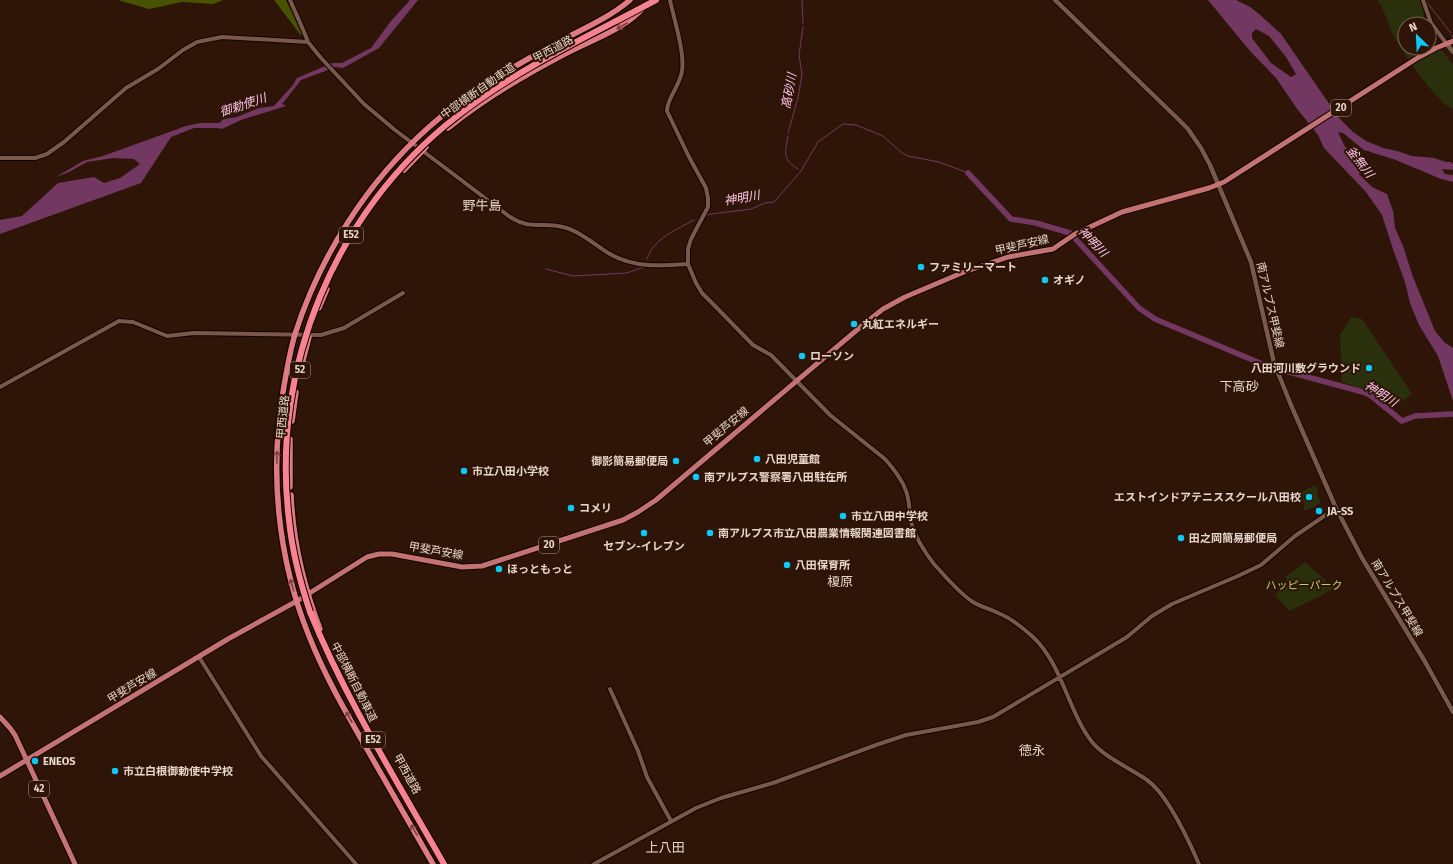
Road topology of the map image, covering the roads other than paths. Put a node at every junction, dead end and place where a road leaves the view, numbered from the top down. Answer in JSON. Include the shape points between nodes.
{"nodes":[{"id":1,"x":290,"y":0,"type":"edge"},
{"id":2,"x":630,"y":0,"type":"edge"},
{"id":3,"x":651,"y":0,"type":"edge"},
{"id":4,"x":656,"y":0,"type":"edge"},
{"id":5,"x":670,"y":0,"type":"edge"},
{"id":6,"x":1055,"y":0,"type":"edge"},
{"id":7,"x":1423,"y":0,"type":"edge"},
{"id":8,"x":1453,"y":41,"type":"edge"},
{"id":9,"x":308,"y":42,"type":"junction"},
{"id":10,"x":1444,"y":44,"type":"junction"},
{"id":11,"x":1453,"y":52,"type":"edge"},
{"id":12,"x":412,"y":143,"type":"junction"},
{"id":13,"x":422,"y":151,"type":"junction"},
{"id":14,"x":0,"y":158,"type":"edge"},
{"id":15,"x":1218,"y":184,"type":"junction"},
{"id":16,"x":688,"y":264,"type":"junction"},
{"id":17,"x":403,"y":293,"type":"dead end"},
{"id":18,"x":295,"y":334,"type":"junction"},
{"id":19,"x":310,"y":335,"type":"junction"},
{"id":20,"x":797,"y":381,"type":"junction"},
{"id":21,"x":0,"y":387,"type":"edge"},
{"id":22,"x":1336,"y":508,"type":"junction"},
{"id":23,"x":308,"y":594,"type":"junction"},
{"id":24,"x":297,"y":601,"type":"junction"},
{"id":25,"x":199,"y":657,"type":"junction"},
{"id":26,"x":1060,"y":678,"type":"junction"},
{"id":27,"x":610,"y":689,"type":"dead end"},
{"id":28,"x":1453,"y":712,"type":"edge"},
{"id":29,"x":0,"y":717,"type":"edge"},
{"id":30,"x":26,"y":761,"type":"junction"},
{"id":31,"x":0,"y":776,"type":"edge"},
{"id":32,"x":671,"y":821,"type":"junction"},
{"id":33,"x":75,"y":864,"type":"edge"},
{"id":34,"x":356,"y":864,"type":"edge"},
{"id":35,"x":433,"y":864,"type":"edge"},
{"id":36,"x":444,"y":864,"type":"edge"},
{"id":37,"x":594,"y":864,"type":"edge"},
{"id":38,"x":1199,"y":864,"type":"edge"}],
"edges":[{"from":1,"to":9,"type":"street"},
{"from":2,"to":12,"type":"highway","name":"甲西道路","number":"52","via":[[614,12],[490,82],[448,112]]},
{"from":3,"to":13,"type":"highway","name":"甲西道路","number":"52","one_way":true,"via":[[627,23],[546,64],[492,96],[458,120]]},
{"from":4,"to":36,"type":"highway","name":"中部横断自動車道","number":"E52","bridge":true,"via":[[488,93],[425,143],[369,208],[340,254],[322,290],[298,364],[288,421],[286,473],[289,520],[296,565],[320,641],[341,686]]},
{"from":5,"to":16,"type":"street","via":[[683,70],[667,106],[667,112],[706,188],[709,203],[690,244]]},
{"from":6,"to":15,"type":"main road","name":"南アルプス甲斐線","via":[[1188,129],[1201,148]]},
{"from":7,"to":10,"type":"street","via":[[1431,23]]},
{"from":8,"to":10,"type":"main road","name":"甲斐芦安線","number":"20"},
{"from":9,"to":12,"type":"street","via":[[377,116]]},
{"from":9,"to":14,"type":"street","via":[[222,37],[197,42],[126,88],[47,154],[35,158]]},
{"from":10,"to":11,"type":"main road"},
{"from":10,"to":15,"type":"main road","name":"甲斐芦安線","number":"20","via":[[1419,57],[1241,172]]},
{"from":12,"to":13,"type":"street"},
{"from":12,"to":18,"type":"highway","name":"甲西道路","number":"52","via":[[365,197],[338,239]]},
{"from":13,"to":16,"type":"street","via":[[517,221],[529,226],[558,226],[568,229],[616,257],[634,263]]},
{"from":13,"to":19,"type":"highway","name":"甲西道路","number":"52","via":[[385,192],[349,244],[326,290]]},
{"from":15,"to":20,"type":"main road","name":"甲斐芦安線","number":"20","via":[[1122,212],[1075,234],[1053,249],[1008,257],[905,296],[883,309]]},
{"from":15,"to":22,"type":"main road","name":"南アルプス甲斐線","via":[[1251,262],[1278,374]]},
{"from":16,"to":20,"type":"street","via":[[696,283],[712,303],[753,345],[771,355]]},
{"from":17,"to":19,"type":"street","via":[[344,328],[329,334]]},
{"from":18,"to":19,"type":"street"},
{"from":18,"to":21,"type":"street","via":[[194,333],[167,336],[133,322],[119,322]]},
{"from":24,"to":18,"type":"highway","name":"甲西道路","number":"52","one_way":true,"via":[[282,534],[277,471],[283,393]]},
{"from":19,"to":23,"type":"highway","name":"甲西道路","number":"52","via":[[295,395],[290,470],[295,539]]},
{"from":20,"to":23,"type":"main road","name":"甲斐芦安線","number":"20","via":[[656,500],[631,516],[482,566],[462,567],[392,554],[376,555],[360,561]]},
{"from":20,"to":26,"type":"street","via":[[830,415],[891,465],[904,484],[912,527],[934,563],[966,597],[1007,617],[1034,638]]},
{"from":22,"to":26,"type":"street","via":[[1295,536],[1261,565],[1172,604],[1152,616],[1127,637]]},
{"from":22,"to":28,"type":"main road","name":"南アルプス甲斐線","via":[[1359,553]]},
{"from":23,"to":24,"type":"main road","name":"甲斐芦安線","number":"20"},
{"from":23,"to":36,"type":"highway","name":"甲西道路","number":"52","via":[[328,648],[347,688]]},
{"from":24,"to":25,"type":"main road","name":"甲斐芦安線","number":"20"},
{"from":35,"to":24,"type":"highway","name":"甲西道路","number":"52","one_way":true,"via":[[331,684],[308,634]]},
{"from":25,"to":30,"type":"main road","name":"甲斐芦安線","number":"20"},
{"from":25,"to":34,"type":"street","via":[[261,756]]},
{"from":26,"to":32,"type":"street","via":[[993,717],[888,741],[773,783],[720,798]]},
{"from":26,"to":38,"type":"street","via":[[1092,743],[1156,788],[1187,837]]},
{"from":27,"to":32,"type":"street","via":[[638,751],[646,777]]},
{"from":29,"to":30,"type":"main road","number":"42","via":[[15,735]]},
{"from":30,"to":31,"type":"main road","name":"甲斐芦安線","number":"20"},
{"from":30,"to":33,"type":"main road","number":"42"},
{"from":32,"to":37,"type":"street"}]}
